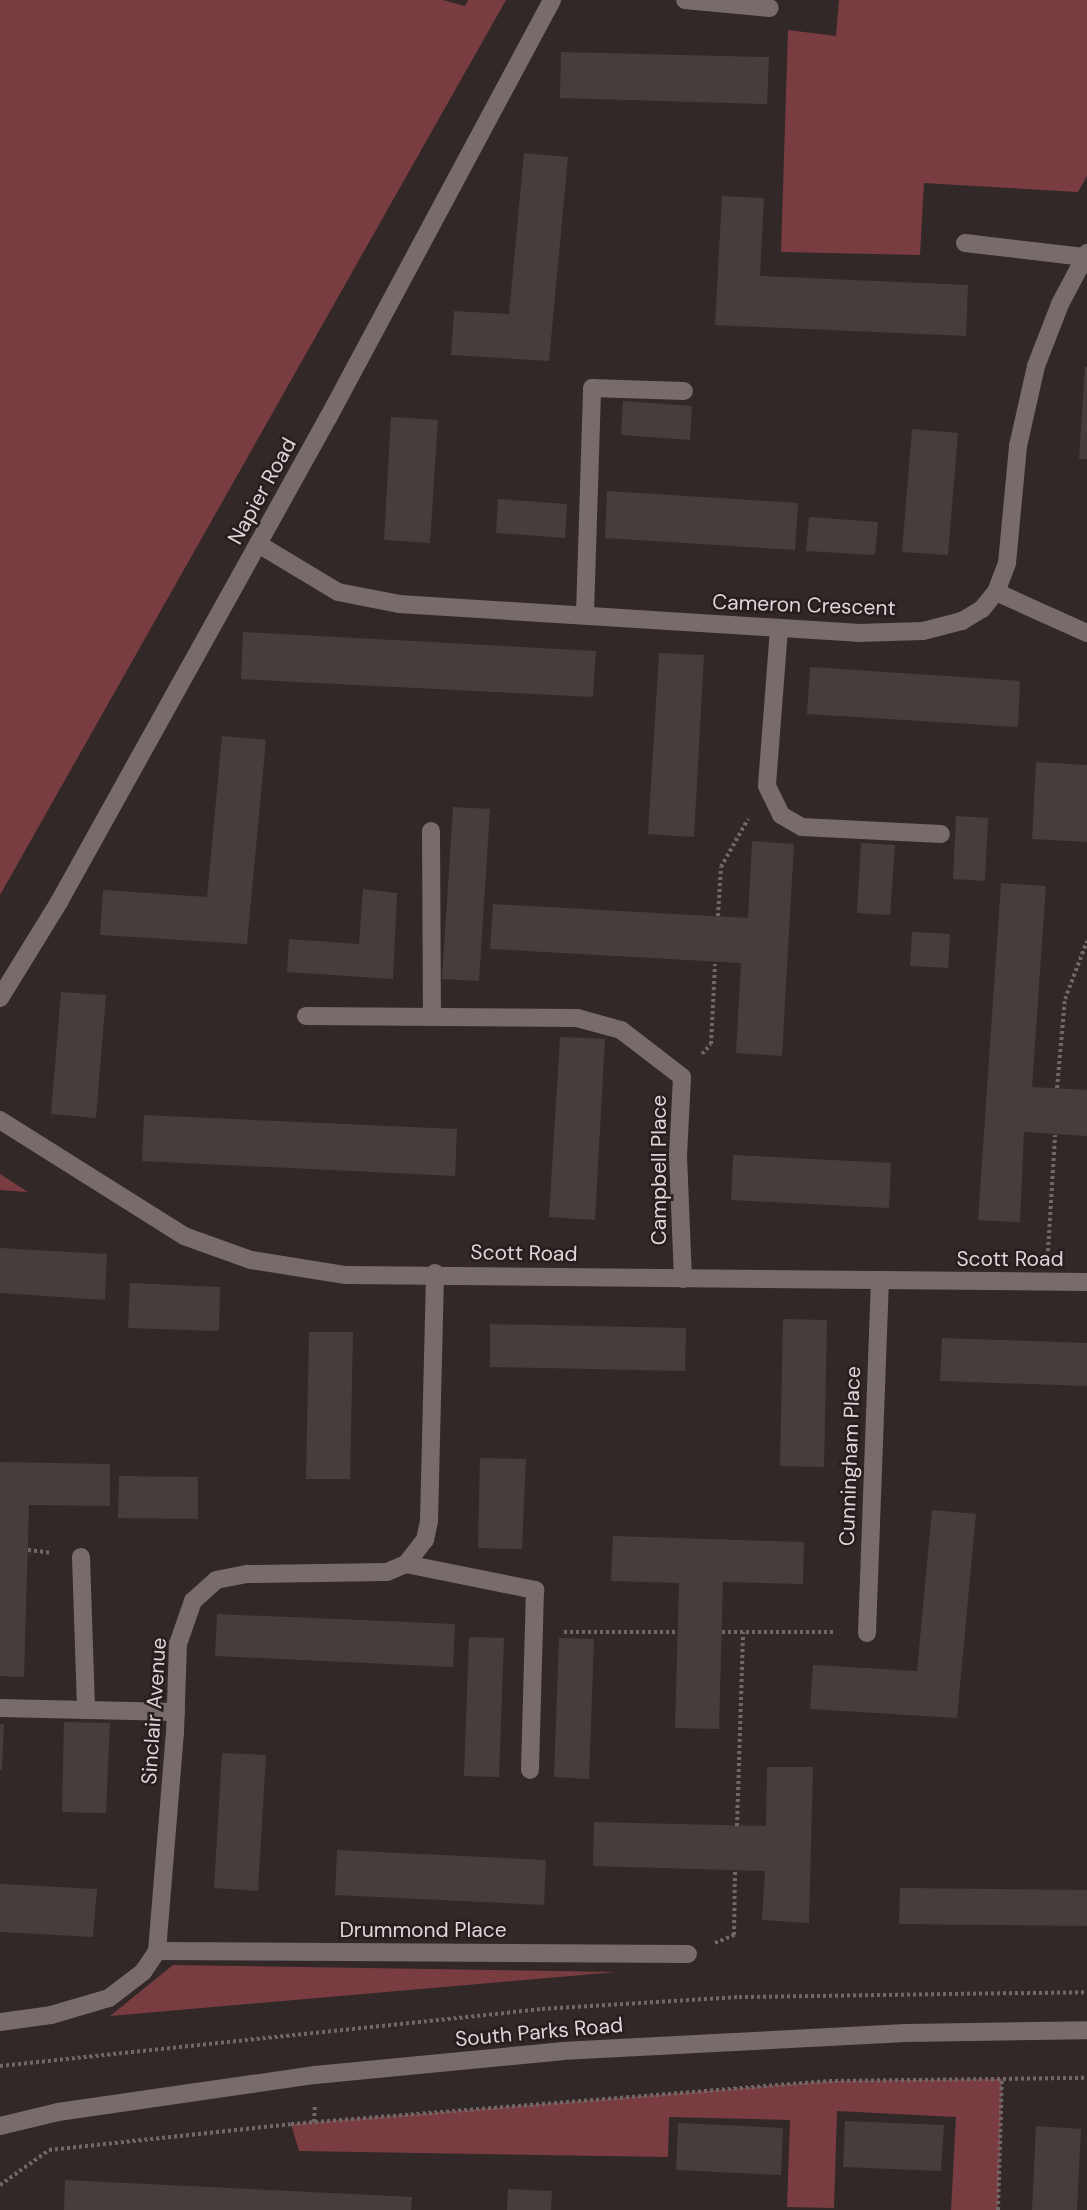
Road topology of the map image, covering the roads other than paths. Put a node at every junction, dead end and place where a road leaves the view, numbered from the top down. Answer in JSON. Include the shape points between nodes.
{"nodes":[{"id":1,"x":552,"y":0,"type":"edge"},
{"id":2,"x":685,"y":0,"type":"edge"},
{"id":3,"x":770,"y":8,"type":"dead end"},
{"id":4,"x":965,"y":243,"type":"dead end"},
{"id":5,"x":1085,"y":255,"type":"edge"},
{"id":6,"x":684,"y":391,"type":"dead end"},
{"id":7,"x":258,"y":544,"type":"junction"},
{"id":8,"x":996,"y":592,"type":"junction"},
{"id":9,"x":585,"y":614,"type":"junction"},
{"id":10,"x":779,"y":629,"type":"junction"},
{"id":11,"x":1087,"y":633,"type":"edge"},
{"id":12,"x":431,"y":831,"type":"dead end"},
{"id":13,"x":941,"y":834,"type":"dead end"},
{"id":14,"x":0,"y":998,"type":"edge"},
{"id":15,"x":432,"y":1014,"type":"junction"},
{"id":16,"x":306,"y":1016,"type":"dead end"},
{"id":17,"x":0,"y":1120,"type":"edge"},
{"id":18,"x":435,"y":1273,"type":"junction"},
{"id":19,"x":683,"y":1279,"type":"junction"},
{"id":20,"x":880,"y":1281,"type":"junction"},
{"id":21,"x":1087,"y":1282,"type":"edge"},
{"id":22,"x":81,"y":1557,"type":"dead end"},
{"id":23,"x":406,"y":1564,"type":"junction"},
{"id":24,"x":867,"y":1633,"type":"road end"},
{"id":25,"x":0,"y":1708,"type":"edge"},
{"id":26,"x":86,"y":1709,"type":"junction"},
{"id":27,"x":176,"y":1712,"type":"junction"},
{"id":28,"x":530,"y":1770,"type":"dead end"},
{"id":29,"x":157,"y":1951,"type":"junction"},
{"id":30,"x":688,"y":1953,"type":"road end"},
{"id":31,"x":0,"y":2022,"type":"edge"},
{"id":32,"x":1087,"y":2030,"type":"edge"},
{"id":33,"x":0,"y":2126,"type":"edge"}],
"edges":[{"from":1,"to":7,"type":"street","name":"Napier Road"},
{"from":2,"to":3,"type":"street"},
{"from":4,"to":5,"type":"street"},
{"from":5,"to":8,"type":"street","name":"Cameron Crescent","via":[[1060,304],[1036,366],[1018,446],[1007,563]]},
{"from":6,"to":9,"type":"street","via":[[592,388]]},
{"from":7,"to":9,"type":"street","name":"Cameron Crescent","via":[[338,592],[399,604]]},
{"from":7,"to":14,"type":"street","name":"Napier Road","via":[[59,902]]},
{"from":8,"to":10,"type":"street","name":"Cameron Crescent","via":[[982,609],[962,621],[923,631]]},
{"from":8,"to":11,"type":"street"},
{"from":9,"to":10,"type":"street","name":"Cameron Crescent"},
{"from":10,"to":13,"type":"street","via":[[767,786],[781,815],[802,828]]},
{"from":12,"to":15,"type":"street"},
{"from":15,"to":16,"type":"street","name":"Campbell Place"},
{"from":15,"to":19,"type":"street","name":"Campbell Place","via":[[588,1021],[621,1030],[682,1077],[678,1155]]},
{"from":17,"to":18,"type":"street","name":"Scott Road","via":[[184,1236],[251,1260],[346,1275]]},
{"from":18,"to":19,"type":"street","name":"Scott Road"},
{"from":18,"to":23,"type":"street","via":[[429,1521],[425,1540]]},
{"from":19,"to":20,"type":"street","name":"Scott Road"},
{"from":20,"to":21,"type":"street","name":"Scott Road"},
{"from":20,"to":24,"type":"street","name":"Cunningham Place"},
{"from":22,"to":26,"type":"street"},
{"from":23,"to":27,"type":"street","name":"Sinclair Avenue","via":[[387,1572],[248,1574],[216,1580],[193,1601],[178,1644]]},
{"from":23,"to":28,"type":"street","via":[[535,1590]]},
{"from":25,"to":26,"type":"street"},
{"from":26,"to":27,"type":"street"},
{"from":27,"to":29,"type":"street","name":"Sinclair Avenue"},
{"from":29,"to":30,"type":"street","name":"Drummond Place"},
{"from":29,"to":31,"type":"street","via":[[143,1972],[109,1998],[51,2015]]},
{"from":32,"to":33,"type":"street","name":"South Parks Road","via":[[906,2032],[562,2051],[315,2075],[58,2112]]}]}
